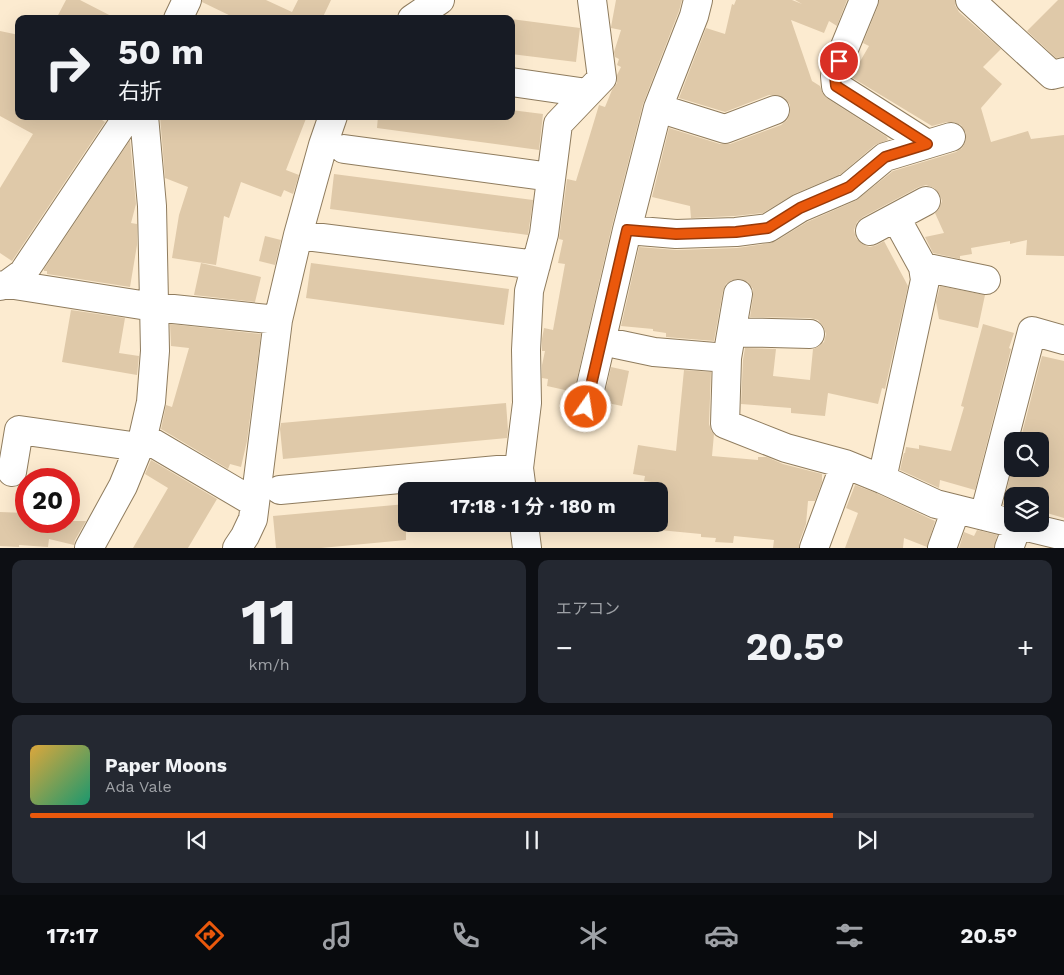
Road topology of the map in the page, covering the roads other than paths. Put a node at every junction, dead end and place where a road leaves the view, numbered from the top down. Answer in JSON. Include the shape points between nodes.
{"nodes":[{"id":1,"x":187,"y":0,"type":"edge"},
{"id":2,"x":440,"y":0,"type":"edge"},
{"id":3,"x":592,"y":0,"type":"edge"},
{"id":4,"x":698,"y":0,"type":"edge"},
{"id":5,"x":864,"y":0,"type":"edge"},
{"id":6,"x":970,"y":0,"type":"edge"},
{"id":7,"x":180,"y":15,"type":"edge"},
{"id":8,"x":418,"y":15,"type":"edge"},
{"id":9,"x":1064,"y":72,"type":"edge"},
{"id":10,"x":515,"y":83,"type":"edge"},
{"id":11,"x":587,"y":93,"type":"junction"},
{"id":12,"x":658,"y":108,"type":"junction"},
{"id":13,"x":776,"y":110,"type":"dead end"},
{"id":14,"x":125,"y":120,"type":"edge"},
{"id":15,"x":144,"y":120,"type":"edge"},
{"id":16,"x":332,"y":120,"type":"edge"},
{"id":17,"x":344,"y":149,"type":"dead end"},
{"id":18,"x":551,"y":177,"type":"junction"},
{"id":19,"x":926,"y":201,"type":"dead end"},
{"id":20,"x":896,"y":218,"type":"junction"},
{"id":21,"x":627,"y":230,"type":"junction"},
{"id":22,"x":870,"y":231,"type":"dead end"},
{"id":23,"x":298,"y":235,"type":"junction"},
{"id":24,"x":536,"y":265,"type":"junction"},
{"id":25,"x":923,"y":266,"type":"junction"},
{"id":26,"x":986,"y":280,"type":"dead end"},
{"id":27,"x":4,"y":285,"type":"edge"},
{"id":28,"x":738,"y":294,"type":"dead end"},
{"id":29,"x":154,"y":307,"type":"junction"},
{"id":30,"x":278,"y":320,"type":"junction"},
{"id":31,"x":810,"y":334,"type":"dead end"},
{"id":32,"x":1064,"y":340,"type":"edge"},
{"id":33,"x":602,"y":341,"type":"junction"},
{"id":34,"x":729,"y":345,"type":"junction"},
{"id":35,"x":586,"y":407,"type":"dead end"},
{"id":36,"x":141,"y":442,"type":"junction"},
{"id":37,"x":845,"y":464,"type":"junction"},
{"id":38,"x":12,"y":472,"type":"dead end"},
{"id":39,"x":882,"y":479,"type":"junction"},
{"id":40,"x":520,"y":480,"type":"edge"},
{"id":41,"x":280,"y":490,"type":"dead end"},
{"id":42,"x":255,"y":503,"type":"junction"},
{"id":43,"x":956,"y":509,"type":"junction"},
{"id":44,"x":984,"y":516,"type":"junction"},
{"id":45,"x":1004,"y":521,"type":"edge"},
{"id":46,"x":525,"y":532,"type":"edge"},
{"id":47,"x":1013,"y":532,"type":"edge"},
{"id":48,"x":1048,"y":532,"type":"edge"},
{"id":49,"x":1064,"y":536,"type":"edge"},
{"id":50,"x":89,"y":548,"type":"edge"},
{"id":51,"x":237,"y":548,"type":"edge"},
{"id":52,"x":527,"y":548,"type":"edge"},
{"id":53,"x":814,"y":548,"type":"edge"},
{"id":54,"x":942,"y":548,"type":"edge"},
{"id":55,"x":1009,"y":548,"type":"edge"}],
"edges":[{"from":1,"to":7,"type":"street"},
{"from":2,"to":8,"type":"street"},
{"from":3,"to":11,"type":"street","via":[[602,78]]},
{"from":4,"to":12,"type":"street"},
{"from":5,"to":21,"type":"street","via":[[839,61],[836,86],[939,140],[885,157],[849,187],[800,208],[768,228],[676,234]]},
{"from":6,"to":9,"type":"street","via":[[1052,74]]},
{"from":10,"to":11,"type":"street"},
{"from":11,"to":18,"type":"street","via":[[558,124]]},
{"from":12,"to":13,"type":"street","via":[[724,129]]},
{"from":12,"to":21,"type":"street"},
{"from":14,"to":27,"type":"street","via":[[23,273]]},
{"from":15,"to":29,"type":"street","via":[[152,206]]},
{"from":16,"to":23,"type":"street"},
{"from":17,"to":18,"type":"street"},
{"from":18,"to":24,"type":"street","via":[[544,234]]},
{"from":19,"to":20,"type":"street"},
{"from":20,"to":22,"type":"street"},
{"from":20,"to":25,"type":"street"},
{"from":21,"to":33,"type":"street"},
{"from":23,"to":24,"type":"street"},
{"from":23,"to":30,"type":"street"},
{"from":24,"to":40,"type":"street","via":[[529,291],[527,403]]},
{"from":25,"to":26,"type":"street"},
{"from":25,"to":39,"type":"street","via":[[925,280]]},
{"from":27,"to":29,"type":"street"},
{"from":28,"to":34,"type":"street"},
{"from":29,"to":30,"type":"street"},
{"from":29,"to":36,"type":"street","via":[[155,351],[150,402]]},
{"from":30,"to":42,"type":"street"},
{"from":31,"to":34,"type":"street"},
{"from":32,"to":44,"type":"street","via":[[1032,331]]},
{"from":33,"to":34,"type":"street","via":[[654,352]]},
{"from":33,"to":35,"type":"street"},
{"from":34,"to":37,"type":"street","via":[[725,424],[786,448]]},
{"from":36,"to":38,"type":"street","via":[[20,420]]},
{"from":36,"to":42,"type":"street"},
{"from":36,"to":50,"type":"street","via":[[123,486]]},
{"from":37,"to":39,"type":"street"},
{"from":37,"to":53,"type":"street"},
{"from":39,"to":43,"type":"street","via":[[936,504]]},
{"from":40,"to":41,"type":"street"},
{"from":42,"to":51,"type":"street","via":[[253,519]]},
{"from":43,"to":44,"type":"street"},
{"from":43,"to":54,"type":"street"},
{"from":44,"to":45,"type":"street"},
{"from":46,"to":52,"type":"street"},
{"from":47,"to":55,"type":"street"},
{"from":48,"to":49,"type":"street"}]}
